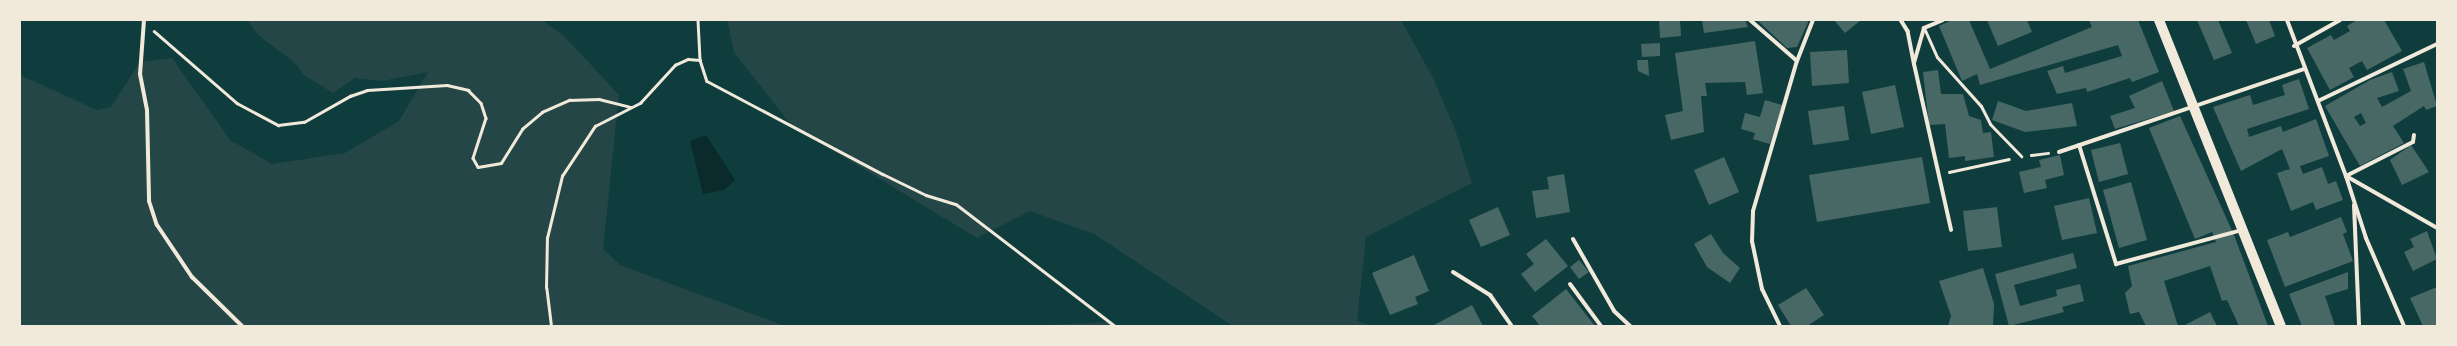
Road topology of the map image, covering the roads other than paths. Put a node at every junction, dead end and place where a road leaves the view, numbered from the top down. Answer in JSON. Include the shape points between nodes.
{"nodes":[{"id":1,"x":1750,"y":20,"type":"edge"},
{"id":2,"x":1814,"y":20,"type":"edge"},
{"id":3,"x":1901,"y":20,"type":"edge"},
{"id":4,"x":1943,"y":20,"type":"edge"},
{"id":5,"x":2159,"y":20,"type":"edge"},
{"id":6,"x":2287,"y":20,"type":"edge"},
{"id":7,"x":2340,"y":20,"type":"edge"},
{"id":8,"x":144,"y":21,"type":"edge"},
{"id":9,"x":1924,"y":28,"type":"junction"},
{"id":10,"x":2437,"y":44,"type":"edge"},
{"id":11,"x":2294,"y":46,"type":"junction"},
{"id":12,"x":1797,"y":61,"type":"junction"},
{"id":13,"x":1914,"y":64,"type":"junction"},
{"id":14,"x":2304,"y":69,"type":"junction"},
{"id":15,"x":2318,"y":101,"type":"junction"},
{"id":16,"x":2194,"y":108,"type":"junction"},
{"id":17,"x":2414,"y":135,"type":"dead end"},
{"id":18,"x":2079,"y":145,"type":"junction"},
{"id":19,"x":2059,"y":152,"type":"road end"},
{"id":20,"x":2021,"y":156,"type":"road end"},
{"id":21,"x":2346,"y":176,"type":"junction"},
{"id":22,"x":2354,"y":200,"type":"junction"},
{"id":23,"x":2437,"y":228,"type":"edge"},
{"id":24,"x":1951,"y":230,"type":"dead end"},
{"id":25,"x":2242,"y":230,"type":"junction"},
{"id":26,"x":1573,"y":239,"type":"dead end"},
{"id":27,"x":1453,"y":272,"type":"dead end"},
{"id":28,"x":1570,"y":284,"type":"dead end"},
{"id":29,"x":242,"y":326,"type":"edge"},
{"id":30,"x":1512,"y":326,"type":"edge"},
{"id":31,"x":1601,"y":326,"type":"edge"},
{"id":32,"x":1630,"y":326,"type":"edge"},
{"id":33,"x":1780,"y":326,"type":"edge"},
{"id":34,"x":2281,"y":326,"type":"edge"},
{"id":35,"x":2359,"y":326,"type":"edge"},
{"id":36,"x":2404,"y":326,"type":"edge"}],
"edges":[{"from":1,"to":12,"type":"street"},
{"from":2,"to":12,"type":"street"},
{"from":3,"to":13,"type":"street","via":[[1908,31]]},
{"from":4,"to":9,"type":"street"},
{"from":5,"to":16,"type":"main road"},
{"from":6,"to":11,"type":"street"},
{"from":7,"to":11,"type":"street"},
{"from":8,"to":29,"type":"street","via":[[140,74],[146,110],[149,201],[157,225],[192,277]]},
{"from":9,"to":13,"type":"street"},
{"from":9,"to":20,"type":"lane","via":[[1937,56],[1981,106],[1990,124]]},
{"from":10,"to":15,"type":"street"},
{"from":11,"to":14,"type":"street"},
{"from":12,"to":33,"type":"street","via":[[1753,211],[1752,241],[1762,290]]},
{"from":13,"to":24,"type":"street","via":[[1927,134]]},
{"from":14,"to":15,"type":"street"},
{"from":14,"to":16,"type":"street"},
{"from":15,"to":21,"type":"street"},
{"from":16,"to":18,"type":"street"},
{"from":16,"to":25,"type":"main road"},
{"from":17,"to":21,"type":"street","via":[[2413,142]]},
{"from":18,"to":19,"type":"street"},
{"from":18,"to":25,"type":"street","via":[[2116,264]]},
{"from":21,"to":22,"type":"street"},
{"from":21,"to":23,"type":"street"},
{"from":22,"to":35,"type":"street"},
{"from":22,"to":36,"type":"street"},
{"from":25,"to":34,"type":"main road"},
{"from":26,"to":32,"type":"street","via":[[1614,311]]},
{"from":27,"to":30,"type":"street","via":[[1490,294]]},
{"from":28,"to":31,"type":"street"}]}
